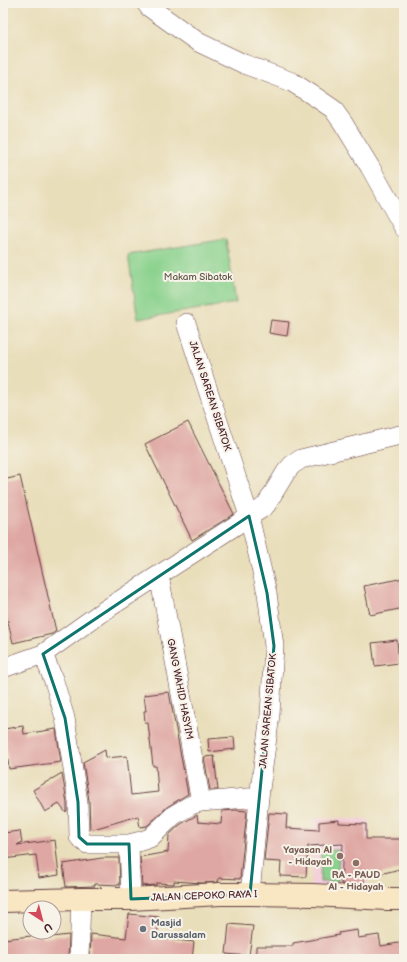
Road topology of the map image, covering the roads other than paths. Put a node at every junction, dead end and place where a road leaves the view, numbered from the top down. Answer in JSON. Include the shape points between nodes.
{"nodes":[{"id":1,"x":146,"y":3,"type":"edge"},
{"id":2,"x":404,"y":228,"type":"edge"},
{"id":3,"x":186,"y":323,"type":"dead end"},
{"id":4,"x":404,"y":434,"type":"edge"},
{"id":5,"x":249,"y":516,"type":"junction"},
{"id":6,"x":159,"y":575,"type":"junction"},
{"id":7,"x":43,"y":654,"type":"junction"},
{"id":8,"x":3,"y":668,"type":"edge"},
{"id":9,"x":259,"y":797,"type":"junction"},
{"id":10,"x":201,"y":802,"type":"junction"},
{"id":11,"x":129,"y":844,"type":"junction"},
{"id":12,"x":250,"y":894,"type":"junction"},
{"id":13,"x":81,"y":899,"type":"junction"},
{"id":14,"x":131,"y":899,"type":"junction"},
{"id":15,"x":404,"y":899,"type":"edge"},
{"id":16,"x":3,"y":901,"type":"edge"},
{"id":17,"x":79,"y":959,"type":"edge"}],
"edges":[{"from":1,"to":2,"type":"street","via":[[198,42],[244,64],[292,82],[333,109],[370,167]]},
{"from":3,"to":5,"type":"street","name":"JALAN SAREAN SIBATOK"},
{"from":4,"to":5,"type":"street","via":[[302,459],[292,464],[266,505]]},
{"from":5,"to":6,"type":"street"},
{"from":5,"to":9,"type":"street","name":"JALAN SAREAN SIBATOK","via":[[267,593],[274,646],[270,715]]},
{"from":6,"to":7,"type":"street"},
{"from":6,"to":10,"type":"street","name":"GANG WAHID HASYIM"},
{"from":7,"to":8,"type":"street"},
{"from":7,"to":11,"type":"street","via":[[65,718],[78,802],[79,837],[87,844]]},
{"from":9,"to":10,"type":"street"},
{"from":9,"to":12,"type":"street","name":"JALAN SAREAN SIBATOK"},
{"from":10,"to":11,"type":"street","via":[[174,815],[150,838]]},
{"from":11,"to":14,"type":"street"},
{"from":12,"to":14,"type":"main road","name":"JALAN CEPOKO RAYA I"},
{"from":12,"to":15,"type":"main road","name":"JALAN CEPOKO RAYA I"},
{"from":13,"to":14,"type":"main road","name":"JALAN CEPOKO RAYA I"},
{"from":13,"to":16,"type":"main road","name":"JALAN CEPOKO RAYA I"},
{"from":13,"to":17,"type":"street"}]}
